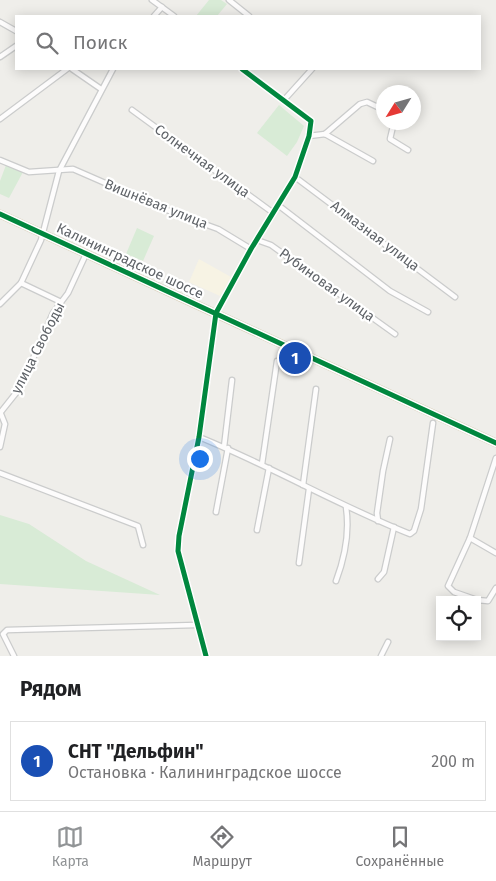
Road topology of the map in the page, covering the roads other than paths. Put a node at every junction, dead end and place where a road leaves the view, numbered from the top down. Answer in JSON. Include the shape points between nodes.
{"nodes":[{"id":1,"x":152,"y":0,"type":"edge"},
{"id":2,"x":229,"y":0,"type":"edge"},
{"id":3,"x":162,"y":7,"type":"junction"},
{"id":4,"x":155,"y":15,"type":"edge"},
{"id":5,"x":173,"y":15,"type":"edge"},
{"id":6,"x":248,"y":15,"type":"edge"},
{"id":7,"x":0,"y":22,"type":"edge"},
{"id":8,"x":15,"y":30,"type":"edge"},
{"id":9,"x":15,"y":47,"type":"edge"},
{"id":10,"x":0,"y":57,"type":"edge"},
{"id":11,"x":66,"y":70,"type":"edge"},
{"id":12,"x":73,"y":70,"type":"edge"},
{"id":13,"x":112,"y":70,"type":"edge"},
{"id":14,"x":243,"y":70,"type":"edge"},
{"id":15,"x":311,"y":70,"type":"edge"},
{"id":16,"x":101,"y":89,"type":"junction"},
{"id":17,"x":284,"y":100,"type":"junction"},
{"id":18,"x":376,"y":106,"type":"edge"},
{"id":19,"x":132,"y":110,"type":"dead end"},
{"id":20,"x":0,"y":119,"type":"edge"},
{"id":21,"x":392,"y":130,"type":"edge"},
{"id":22,"x":325,"y":134,"type":"junction"},
{"id":23,"x":309,"y":136,"type":"junction"},
{"id":24,"x":408,"y":150,"type":"dead end"},
{"id":25,"x":0,"y":160,"type":"edge"},
{"id":26,"x":373,"y":161,"type":"dead end"},
{"id":27,"x":59,"y":171,"type":"junction"},
{"id":28,"x":295,"y":177,"type":"junction"},
{"id":29,"x":278,"y":204,"type":"junction"},
{"id":30,"x":272,"y":212,"type":"junction"},
{"id":31,"x":0,"y":214,"type":"edge"},
{"id":32,"x":42,"y":233,"type":"junction"},
{"id":33,"x":257,"y":240,"type":"junction"},
{"id":34,"x":251,"y":249,"type":"junction"},
{"id":35,"x":86,"y":254,"type":"junction"},
{"id":36,"x":21,"y":283,"type":"junction"},
{"id":37,"x":455,"y":297,"type":"dead end"},
{"id":38,"x":61,"y":302,"type":"junction"},
{"id":39,"x":0,"y":304,"type":"edge"},
{"id":40,"x":428,"y":312,"type":"dead end"},
{"id":41,"x":216,"y":313,"type":"junction"},
{"id":42,"x":395,"y":334,"type":"dead end"},
{"id":43,"x":277,"y":361,"type":"dead end"},
{"id":44,"x":232,"y":380,"type":"dead end"},
{"id":45,"x":316,"y":389,"type":"dead end"},
{"id":46,"x":1,"y":414,"type":"edge"},
{"id":47,"x":433,"y":423,"type":"dead end"},
{"id":48,"x":199,"y":437,"type":"junction"},
{"id":49,"x":390,"y":439,"type":"dead end"},
{"id":50,"x":496,"y":443,"type":"edge"},
{"id":51,"x":0,"y":447,"type":"edge"},
{"id":52,"x":226,"y":448,"type":"junction"},
{"id":53,"x":496,"y":458,"type":"edge"},
{"id":54,"x":262,"y":464,"type":"junction"},
{"id":55,"x":269,"y":468,"type":"junction"},
{"id":56,"x":0,"y":473,"type":"edge"},
{"id":57,"x":303,"y":485,"type":"junction"},
{"id":58,"x":310,"y":489,"type":"junction"},
{"id":59,"x":346,"y":508,"type":"junction"},
{"id":60,"x":216,"y":512,"type":"dead end"},
{"id":61,"x":378,"y":521,"type":"junction"},
{"id":62,"x":394,"y":527,"type":"junction"},
{"id":63,"x":258,"y":530,"type":"dead end"},
{"id":64,"x":470,"y":538,"type":"junction"},
{"id":65,"x":143,"y":545,"type":"dead end"},
{"id":66,"x":496,"y":552,"type":"edge"},
{"id":67,"x":299,"y":563,"type":"dead end"},
{"id":68,"x":378,"y":579,"type":"dead end"},
{"id":69,"x":336,"y":581,"type":"dead end"},
{"id":70,"x":496,"y":588,"type":"edge"},
{"id":71,"x":466,"y":596,"type":"edge"},
{"id":72,"x":481,"y":600,"type":"edge"},
{"id":73,"x":196,"y":625,"type":"junction"},
{"id":74,"x":388,"y":642,"type":"dead end"},
{"id":75,"x":14,"y":656,"type":"edge"},
{"id":76,"x":206,"y":656,"type":"edge"},
{"id":77,"x":381,"y":656,"type":"edge"}],
"edges":[{"from":1,"to":3,"type":"street"},
{"from":2,"to":6,"type":"street"},
{"from":3,"to":4,"type":"street"},
{"from":3,"to":5,"type":"street"},
{"from":7,"to":8,"type":"street"},
{"from":9,"to":10,"type":"street"},
{"from":11,"to":20,"type":"street"},
{"from":12,"to":16,"type":"street"},
{"from":13,"to":16,"type":"street"},
{"from":14,"to":17,"type":"street"},
{"from":15,"to":17,"type":"street"},
{"from":16,"to":27,"type":"street"},
{"from":17,"to":23,"type":"street","via":[[310,121]]},
{"from":18,"to":22,"type":"street","via":[[367,102],[360,104]]},
{"from":19,"to":30,"type":"street","name":"Солнечная улица"},
{"from":21,"to":24,"type":"street","via":[[390,139]]},
{"from":22,"to":23,"type":"street"},
{"from":22,"to":26,"type":"street"},
{"from":23,"to":28,"type":"street"},
{"from":25,"to":27,"type":"street","name":"Вишнёвая улица","via":[[29,172]]},
{"from":27,"to":32,"type":"street"},
{"from":27,"to":34,"type":"street","name":"Вишнёвая улица","via":[[73,169],[174,214],[218,229]]},
{"from":28,"to":29,"type":"street"},
{"from":28,"to":37,"type":"street","name":"Алмазная улица"},
{"from":29,"to":30,"type":"street"},
{"from":29,"to":40,"type":"street","via":[[390,291]]},
{"from":30,"to":33,"type":"street"},
{"from":31,"to":32,"type":"main road","name":"Калининградское шоссе"},
{"from":32,"to":35,"type":"main road","name":"Калининградское шоссе"},
{"from":32,"to":36,"type":"street"},
{"from":33,"to":34,"type":"street"},
{"from":33,"to":42,"type":"street","name":"Рубиновая улица","via":[[271,245]]},
{"from":34,"to":41,"type":"street"},
{"from":35,"to":38,"type":"street","name":"улица Свободы"},
{"from":35,"to":41,"type":"main road","name":"Калининградское шоссе"},
{"from":36,"to":38,"type":"street"},
{"from":36,"to":39,"type":"street"},
{"from":38,"to":46,"type":"street","name":"улица Свободы","via":[[20,388]]},
{"from":41,"to":48,"type":"street"},
{"from":41,"to":50,"type":"main road","name":"Калининградское шоссе"},
{"from":43,"to":54,"type":"street"},
{"from":44,"to":52,"type":"street"},
{"from":45,"to":57,"type":"street"},
{"from":46,"to":51,"type":"street","via":[[5,424]]},
{"from":47,"to":62,"type":"street","via":[[421,509],[414,531],[410,534]]},
{"from":48,"to":52,"type":"street"},
{"from":48,"to":73,"type":"street","via":[[178,552]]},
{"from":49,"to":61,"type":"street"},
{"from":52,"to":54,"type":"street"},
{"from":52,"to":60,"type":"street"},
{"from":53,"to":64,"type":"street"},
{"from":54,"to":55,"type":"street"},
{"from":55,"to":57,"type":"street"},
{"from":55,"to":63,"type":"street"},
{"from":56,"to":65,"type":"street","via":[[138,526]]},
{"from":57,"to":58,"type":"street"},
{"from":58,"to":59,"type":"street"},
{"from":58,"to":67,"type":"street"},
{"from":59,"to":61,"type":"street"},
{"from":59,"to":69,"type":"street","via":[[349,524],[344,559]]},
{"from":61,"to":62,"type":"street"},
{"from":62,"to":68,"type":"street","via":[[384,572]]},
{"from":64,"to":66,"type":"street"},
{"from":64,"to":71,"type":"street","via":[[448,586]]},
{"from":70,"to":72,"type":"street","via":[[488,601]]},
{"from":73,"to":75,"type":"street","via":[[8,630],[3,634]]},
{"from":73,"to":76,"type":"street"},
{"from":74,"to":77,"type":"street"}]}
